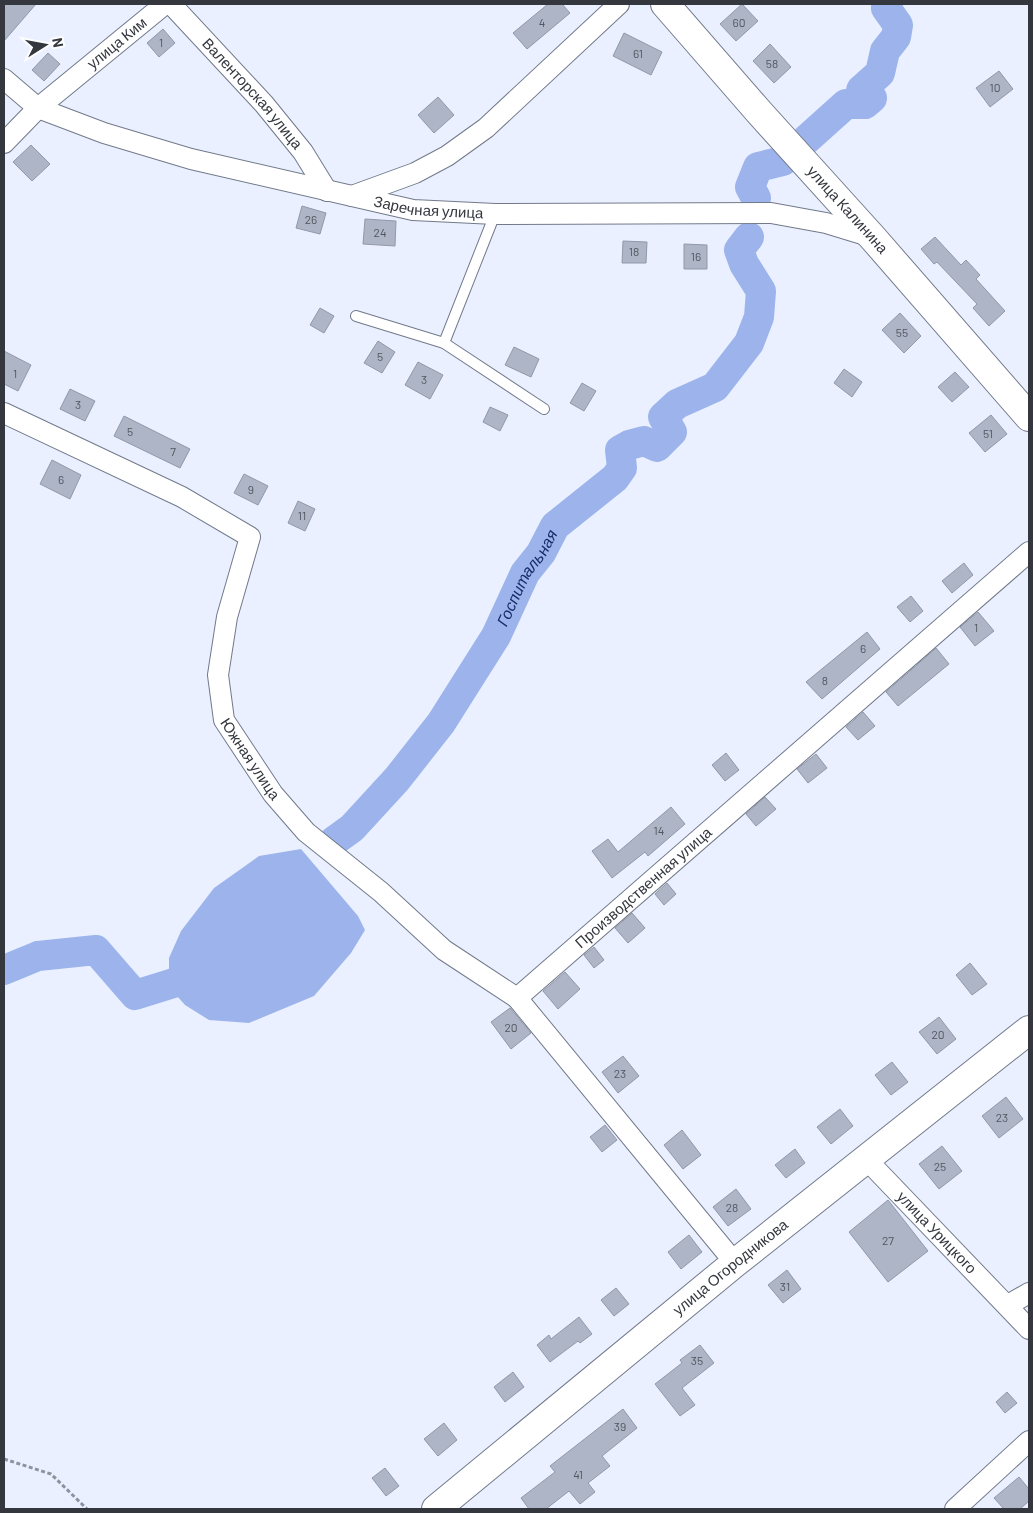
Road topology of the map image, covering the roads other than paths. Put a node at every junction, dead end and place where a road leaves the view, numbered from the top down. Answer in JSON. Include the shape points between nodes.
{"nodes":[{"id":1,"x":165,"y":4,"type":"edge"},
{"id":2,"x":171,"y":4,"type":"edge"},
{"id":3,"x":619,"y":4,"type":"edge"},
{"id":4,"x":665,"y":4,"type":"edge"},
{"id":5,"x":4,"y":79,"type":"edge"},
{"id":6,"x":38,"y":108,"type":"junction"},
{"id":7,"x":4,"y":144,"type":"edge"},
{"id":8,"x":327,"y":191,"type":"junction"},
{"id":9,"x":352,"y":196,"type":"junction"},
{"id":10,"x":495,"y":214,"type":"junction"},
{"id":11,"x":873,"y":238,"type":"junction"},
{"id":12,"x":356,"y":316,"type":"dead end"},
{"id":13,"x":444,"y":343,"type":"junction"},
{"id":14,"x":544,"y":409,"type":"dead end"},
{"id":15,"x":4,"y":413,"type":"edge"},
{"id":16,"x":1029,"y":417,"type":"edge"},
{"id":17,"x":1029,"y":552,"type":"edge"},
{"id":18,"x":517,"y":998,"type":"junction"},
{"id":19,"x":1029,"y":1030,"type":"edge"},
{"id":20,"x":866,"y":1159,"type":"junction"},
{"id":21,"x":735,"y":1263,"type":"junction"},
{"id":22,"x":1029,"y":1293,"type":"edge"},
{"id":23,"x":1008,"y":1305,"type":"junction"},
{"id":24,"x":1029,"y":1329,"type":"edge"},
{"id":25,"x":1029,"y":1441,"type":"edge"},
{"id":26,"x":436,"y":1509,"type":"edge"},
{"id":27,"x":955,"y":1509,"type":"edge"}],
"edges":[{"from":1,"to":6,"type":"street","name":"улица Ким"},
{"from":2,"to":8,"type":"street","name":"Валенторская улица","via":[[264,104],[303,152]]},
{"from":3,"to":9,"type":"street","via":[[486,128],[415,173]]},
{"from":4,"to":11,"type":"street","name":"улица Калинина"},
{"from":5,"to":6,"type":"street","name":"Заречная улица"},
{"from":6,"to":7,"type":"street","name":"улица Ким"},
{"from":6,"to":8,"type":"street","name":"Заречная улица","via":[[104,133],[192,159]]},
{"from":8,"to":9,"type":"street","name":"Заречная улица"},
{"from":9,"to":10,"type":"street","name":"Заречная улица","via":[[413,210]]},
{"from":10,"to":11,"type":"street","name":"Заречная улица","via":[[771,213],[826,223]]},
{"from":10,"to":13,"type":"lane"},
{"from":11,"to":16,"type":"street","name":"улица Калинина"},
{"from":12,"to":13,"type":"lane"},
{"from":13,"to":14,"type":"lane"},
{"from":15,"to":18,"type":"street","name":"Южная улица","via":[[182,497],[250,537],[225,627],[218,675],[224,720],[273,794],[306,832],[381,892],[444,950]]},
{"from":17,"to":18,"type":"street","name":"Производственная улица"},
{"from":18,"to":21,"type":"street"},
{"from":19,"to":20,"type":"street","name":"улица Огородникова"},
{"from":20,"to":21,"type":"street","name":"улица Огородникова"},
{"from":20,"to":23,"type":"street","name":"улица Урицкого"},
{"from":21,"to":26,"type":"street","name":"улица Огородникова"},
{"from":22,"to":23,"type":"street"},
{"from":23,"to":24,"type":"street","name":"улица Урицкого"},
{"from":25,"to":27,"type":"street"}]}
